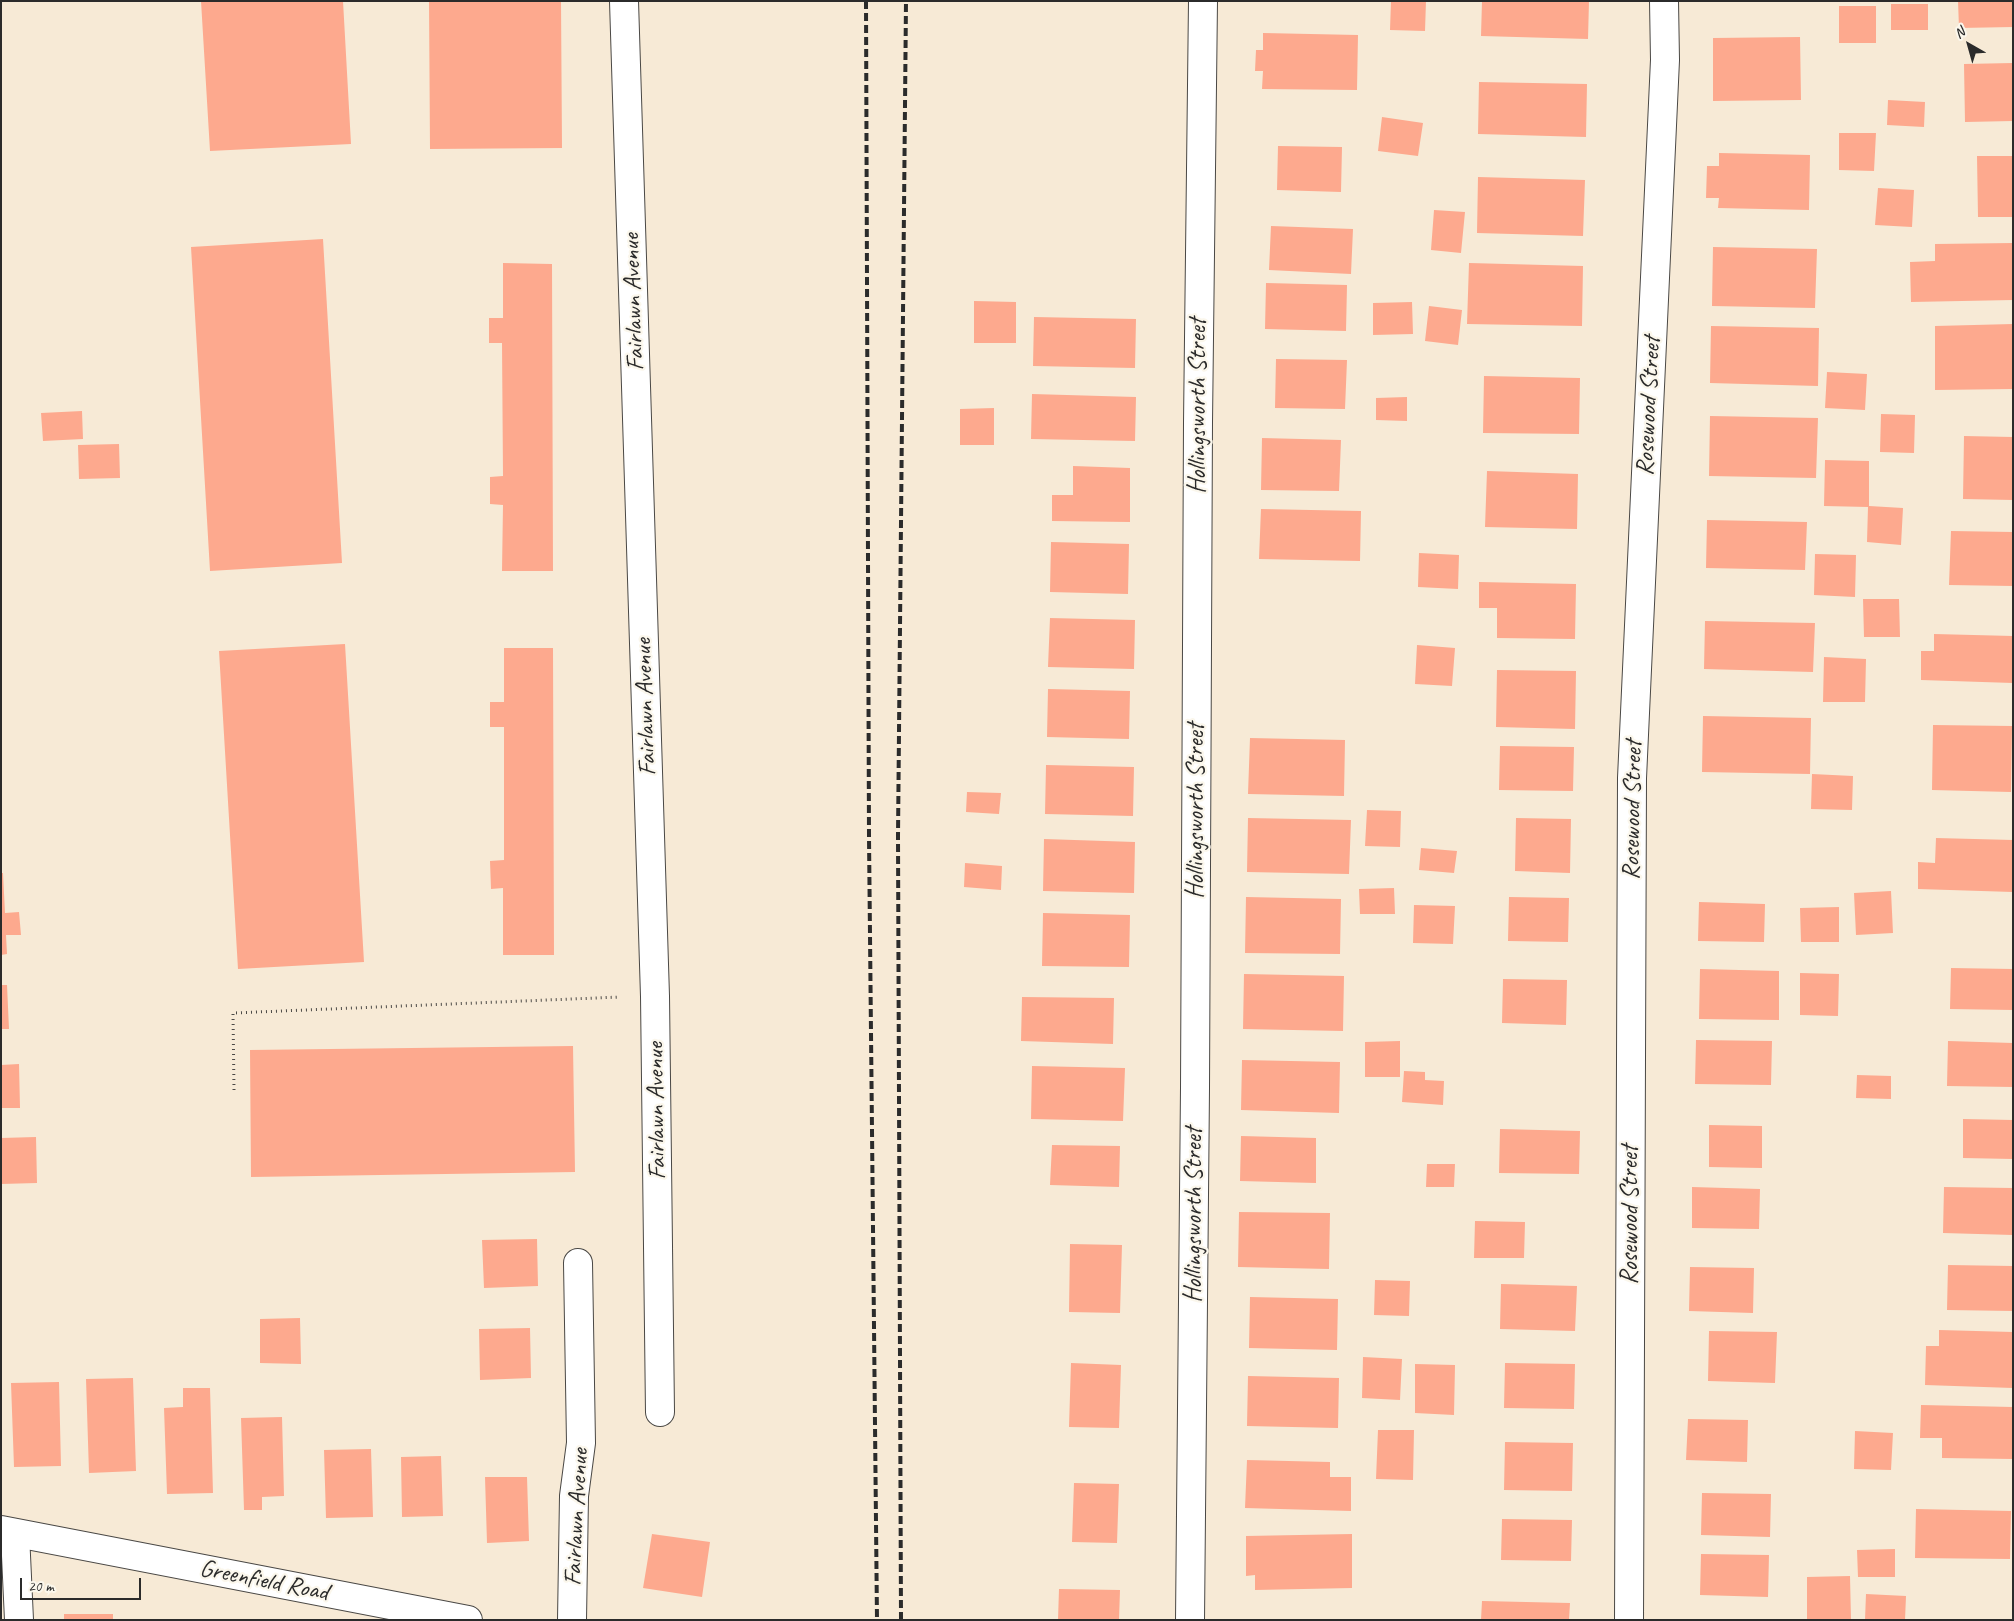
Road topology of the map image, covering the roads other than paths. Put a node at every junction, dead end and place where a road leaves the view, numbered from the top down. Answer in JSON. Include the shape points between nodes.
{"nodes":[{"id":1,"x":624,"y":1,"type":"edge"},
{"id":2,"x":1203,"y":1,"type":"edge"},
{"id":3,"x":1664,"y":1,"type":"edge"},
{"id":4,"x":578,"y":1263,"type":"dead end"},
{"id":5,"x":660,"y":1412,"type":"dead end"},
{"id":6,"x":8,"y":1532,"type":"edge"},
{"id":7,"x":403,"y":1613,"type":"edge"},
{"id":8,"x":19,"y":1620,"type":"edge"},
{"id":9,"x":468,"y":1620,"type":"edge"},
{"id":10,"x":572,"y":1620,"type":"edge"},
{"id":11,"x":1190,"y":1620,"type":"edge"},
{"id":12,"x":1629,"y":1620,"type":"edge"}],
"edges":[{"from":1,"to":5,"type":"street","name":"Fairlawn Avenue","via":[[655,996]]},
{"from":2,"to":11,"type":"street","name":"Hollingsworth Street"},
{"from":3,"to":12,"type":"street","name":"Rosewood Street","via":[[1665,60],[1632,778]]},
{"from":4,"to":10,"type":"street","name":"Fairlawn Avenue","via":[[581,1443],[574,1496]]},
{"from":6,"to":7,"type":"street","name":"Greenfield Road"},
{"from":6,"to":8,"type":"street"},
{"from":7,"to":9,"type":"street","name":"Greenfield Road"}]}
